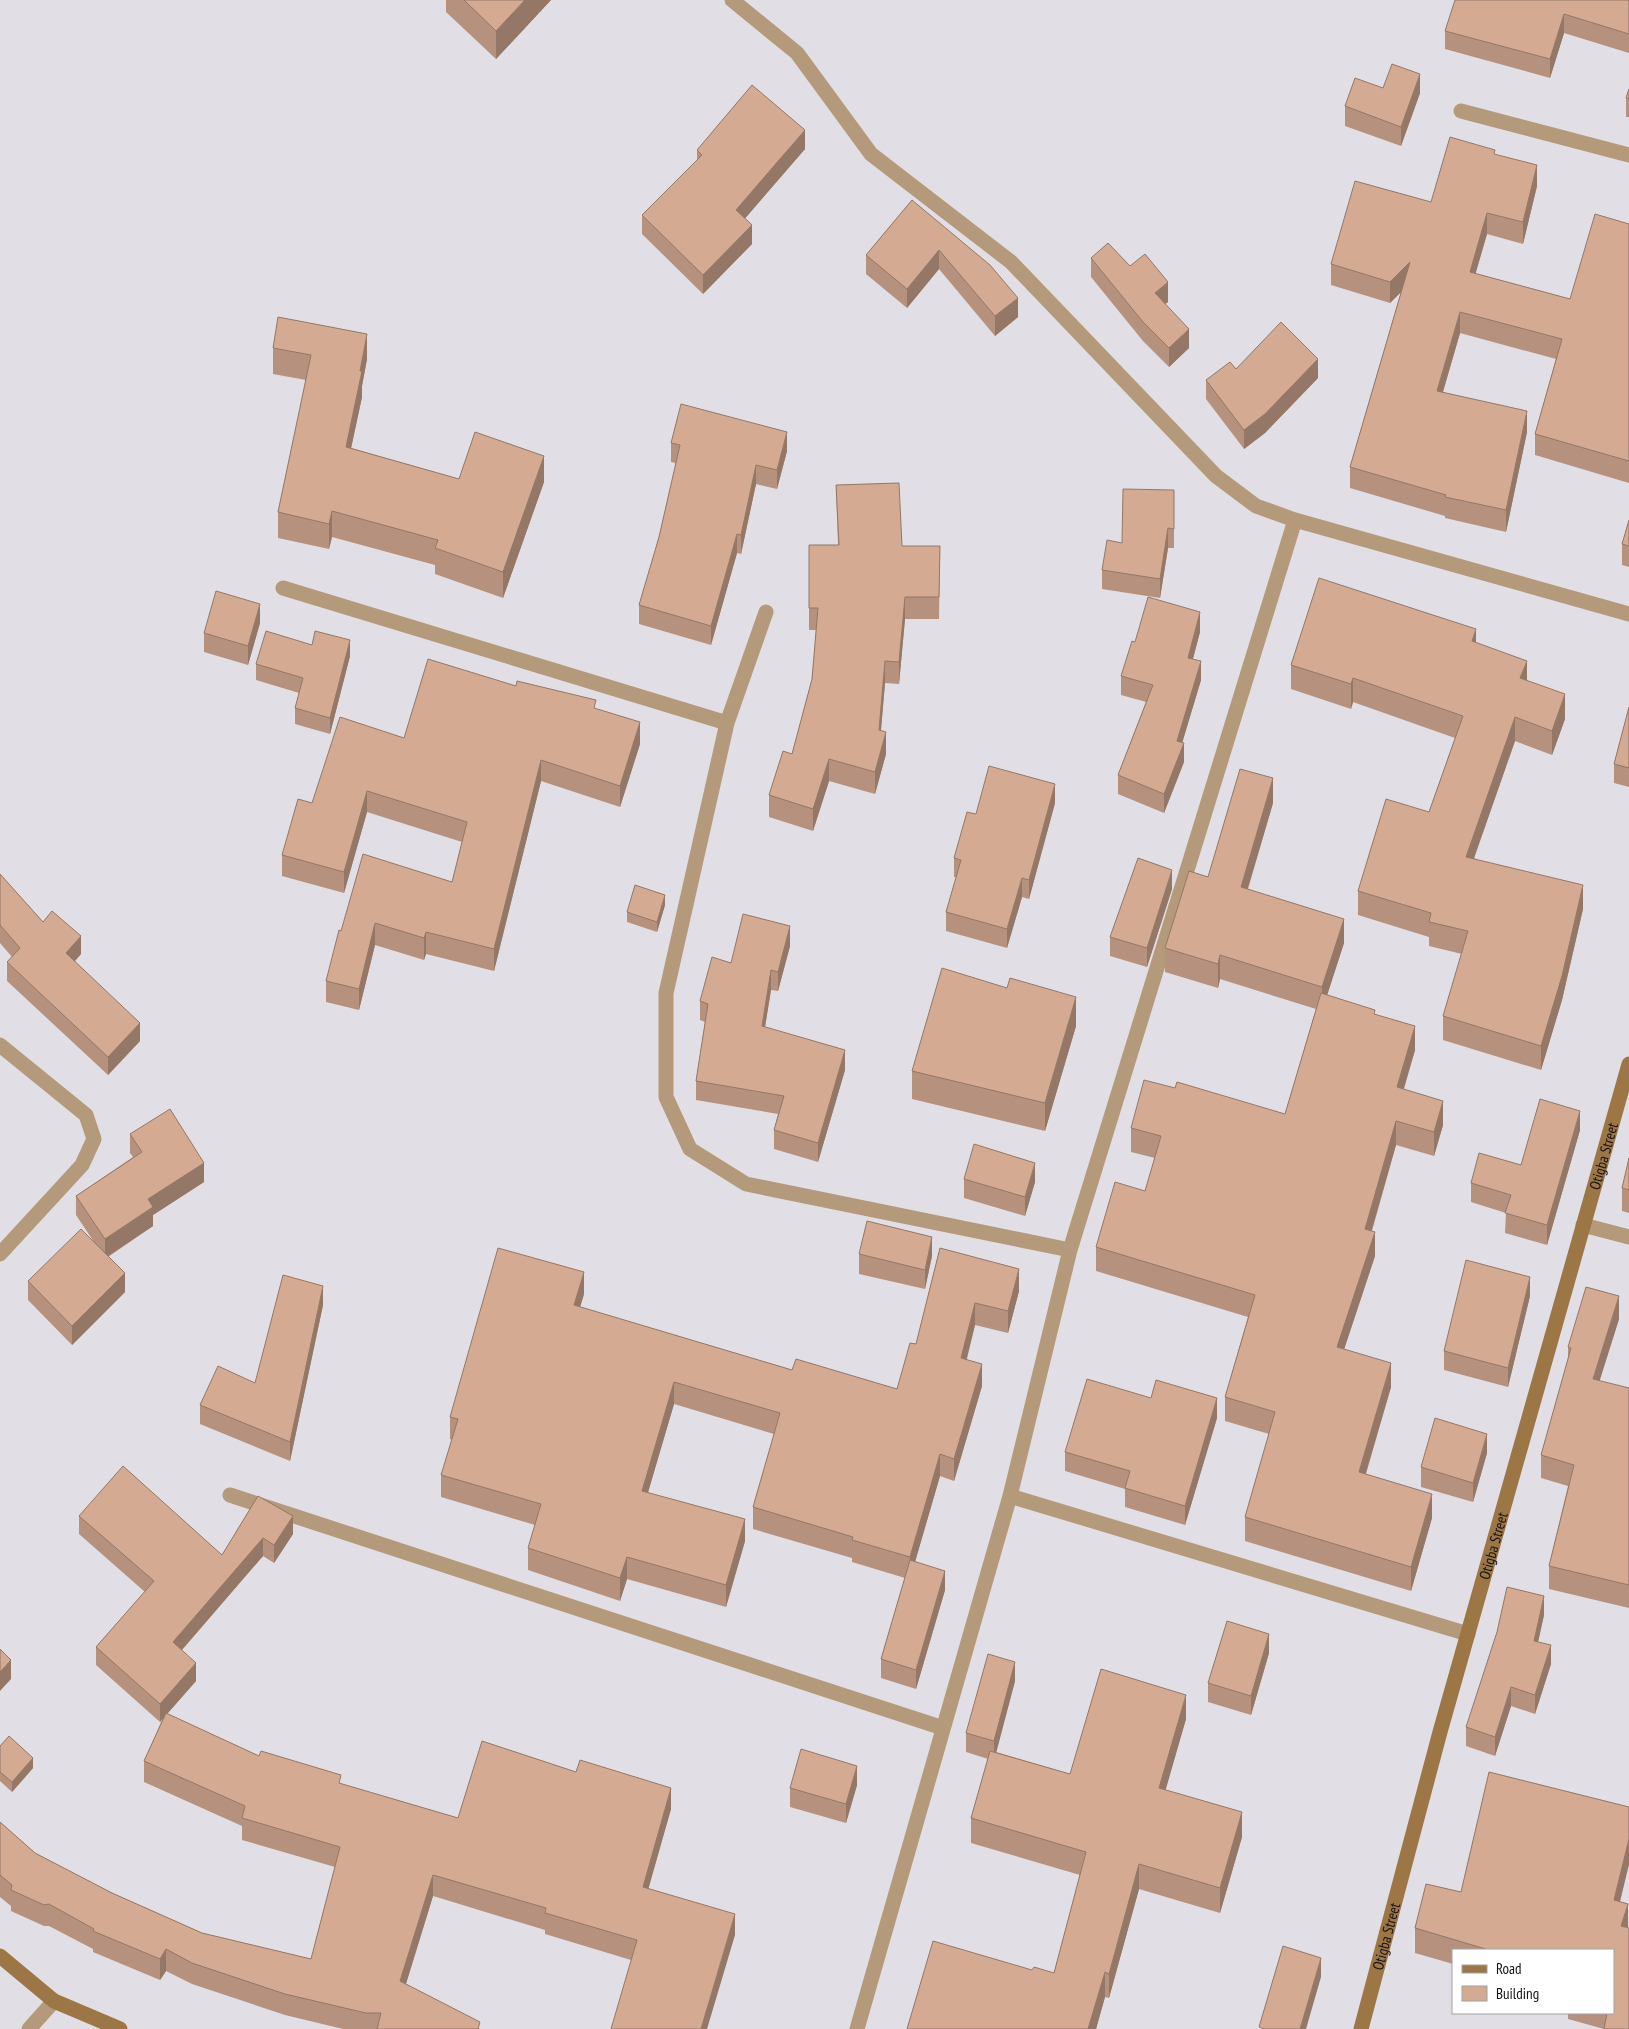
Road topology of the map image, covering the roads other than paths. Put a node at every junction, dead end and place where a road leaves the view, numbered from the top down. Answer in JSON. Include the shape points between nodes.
{"nodes":[{"id":1,"x":732,"y":0,"type":"edge"},
{"id":2,"x":1461,"y":111,"type":"dead end"},
{"id":3,"x":1629,"y":155,"type":"edge"},
{"id":4,"x":1295,"y":520,"type":"junction"},
{"id":5,"x":283,"y":588,"type":"dead end"},
{"id":6,"x":766,"y":612,"type":"dead end"},
{"id":7,"x":1629,"y":614,"type":"edge"},
{"id":8,"x":727,"y":723,"type":"junction"},
{"id":9,"x":0,"y":1045,"type":"edge"},
{"id":10,"x":1629,"y":1064,"type":"edge"},
{"id":11,"x":1583,"y":1225,"type":"junction"},
{"id":12,"x":1629,"y":1237,"type":"edge"},
{"id":13,"x":1070,"y":1250,"type":"junction"},
{"id":14,"x":0,"y":1254,"type":"edge"},
{"id":15,"x":230,"y":1496,"type":"dead end"},
{"id":16,"x":1010,"y":1496,"type":"junction"},
{"id":17,"x":1468,"y":1634,"type":"junction"},
{"id":18,"x":943,"y":1728,"type":"junction"},
{"id":19,"x":0,"y":1956,"type":"edge"},
{"id":20,"x":54,"y":2001,"type":"junction"},
{"id":21,"x":29,"y":2029,"type":"edge"},
{"id":22,"x":120,"y":2029,"type":"edge"},
{"id":23,"x":856,"y":2029,"type":"edge"},
{"id":24,"x":1361,"y":2029,"type":"edge"}],
"edges":[{"from":1,"to":4,"type":"street","via":[[797,53],[871,154],[1012,262],[1216,476],[1256,506]]},
{"from":2,"to":3,"type":"street"},
{"from":4,"to":7,"type":"street"},
{"from":4,"to":13,"type":"street"},
{"from":5,"to":8,"type":"street"},
{"from":6,"to":8,"type":"street"},
{"from":8,"to":13,"type":"street","via":[[666,993],[666,1097],[690,1149],[746,1184]]},
{"from":9,"to":14,"type":"street","via":[[86,1115],[94,1138],[82,1165]]},
{"from":10,"to":11,"type":"street","name":"Otigba Street"},
{"from":11,"to":12,"type":"street"},
{"from":11,"to":17,"type":"street","name":"Otigba Street"},
{"from":13,"to":16,"type":"street"},
{"from":15,"to":18,"type":"street"},
{"from":16,"to":17,"type":"street"},
{"from":16,"to":18,"type":"street"},
{"from":17,"to":24,"type":"street","name":"Otigba Street"},
{"from":18,"to":23,"type":"street"},
{"from":19,"to":20,"type":"street"},
{"from":20,"to":21,"type":"street"},
{"from":20,"to":22,"type":"street"}]}
